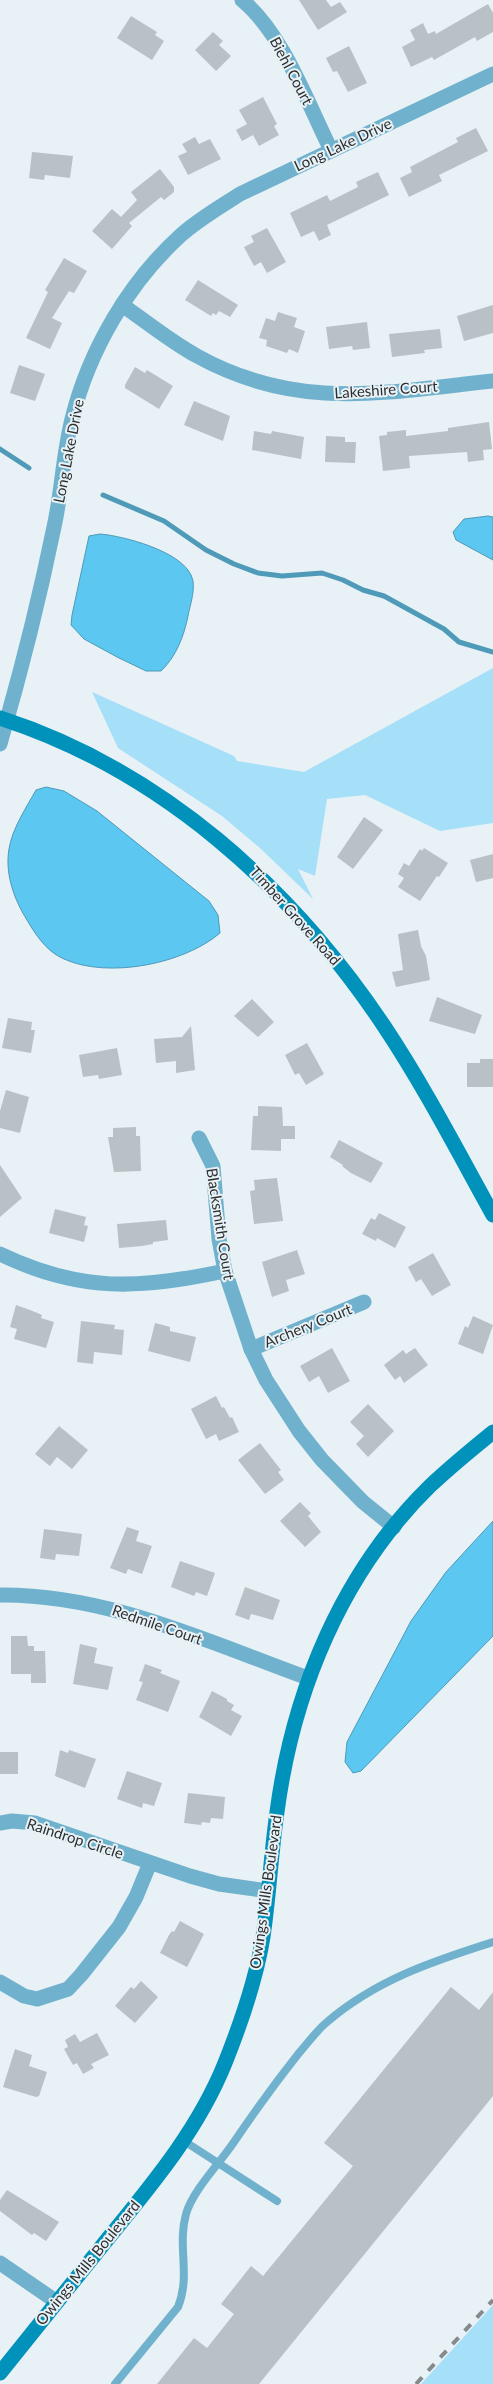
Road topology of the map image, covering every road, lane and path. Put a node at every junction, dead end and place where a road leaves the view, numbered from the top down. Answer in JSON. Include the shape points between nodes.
{"nodes":[{"id":1,"x":242,"y":0,"type":"edge"},
{"id":2,"x":493,"y":74,"type":"edge"},
{"id":3,"x":331,"y":150,"type":"junction"},
{"id":4,"x":122,"y":305,"type":"junction"},
{"id":5,"x":493,"y":381,"type":"edge"},
{"id":6,"x":4,"y":719,"type":"edge"},
{"id":7,"x":0,"y":744,"type":"edge"},
{"id":8,"x":199,"y":1138,"type":"dead end"},
{"id":9,"x":493,"y":1215,"type":"edge"},
{"id":10,"x":0,"y":1254,"type":"edge"},
{"id":11,"x":225,"y":1271,"type":"junction"},
{"id":12,"x":364,"y":1302,"type":"dead end"},
{"id":13,"x":251,"y":1349,"type":"junction"},
{"id":14,"x":493,"y":1432,"type":"edge"},
{"id":15,"x":394,"y":1527,"type":"junction"},
{"id":16,"x":0,"y":1596,"type":"edge"},
{"id":17,"x":308,"y":1678,"type":"junction"},
{"id":18,"x":0,"y":1822,"type":"edge"},
{"id":19,"x":150,"y":1863,"type":"junction"},
{"id":20,"x":268,"y":1891,"type":"junction"},
{"id":21,"x":493,"y":1942,"type":"edge"},
{"id":22,"x":0,"y":1982,"type":"edge"},
{"id":23,"x":184,"y":2140,"type":"junction"},
{"id":24,"x":219,"y":2164,"type":"junction"},
{"id":25,"x":277,"y":2202,"type":"dead end"},
{"id":26,"x":0,"y":2263,"type":"edge"},
{"id":27,"x":57,"y":2302,"type":"junction"},
{"id":28,"x":0,"y":2373,"type":"edge"},
{"id":29,"x":115,"y":2384,"type":"edge"}],
"edges":[{"from":1,"to":3,"type":"street","name":"Biehl Court","via":[[265,23],[280,47]]},
{"from":2,"to":3,"type":"street","name":"Long Lake Drive"},
{"from":3,"to":4,"type":"street","name":"Long Lake Drive","via":[[240,194],[208,214],[156,259]]},
{"from":4,"to":5,"type":"street","name":"Lakeshire Court","via":[[197,356],[256,382],[286,390],[366,394]]},
{"from":4,"to":6,"type":"street","name":"Long Lake Drive","via":[[95,353],[72,418],[43,583]]},
{"from":6,"to":7,"type":"street","name":"Long Lake Drive"},
{"from":6,"to":9,"type":"main road","name":"Timber Grove Road","via":[[69,745],[118,770],[217,837],[256,872],[344,970],[384,1026]]},
{"from":8,"to":11,"type":"street","name":"Blacksmith Court","via":[[212,1166]]},
{"from":10,"to":11,"type":"street","via":[[46,1272],[104,1284],[155,1284]]},
{"from":11,"to":13,"type":"street","name":"Blacksmith Court"},
{"from":12,"to":13,"type":"street","name":"Archery Court"},
{"from":13,"to":15,"type":"street","name":"Blacksmith Court","via":[[282,1405],[322,1460],[356,1496]]},
{"from":14,"to":15,"type":"main road","name":"Owings Mills Boulevard","via":[[429,1487]]},
{"from":15,"to":17,"type":"main road","name":"Owings Mills Boulevard","via":[[342,1604]]},
{"from":16,"to":17,"type":"street","name":"Redmile Court","via":[[22,1595],[96,1605],[133,1615]]},
{"from":17,"to":20,"type":"main road","name":"Owings Mills Boulevard","via":[[293,1722],[284,1769]]},
{"from":18,"to":19,"type":"street","name":"Raindrop Circle","via":[[35,1823]]},
{"from":19,"to":20,"type":"street","name":"Raindrop Circle","via":[[219,1884]]},
{"from":19,"to":22,"type":"street","via":[[119,1927],[68,1989],[37,1999],[24,1996]]},
{"from":20,"to":23,"type":"main road","name":"Owings Mills Boulevard","via":[[262,1939],[240,2026],[220,2074]]},
{"from":21,"to":24,"type":"lane","via":[[426,1963],[388,1980],[360,1996],[325,2023],[260,2103]]},
{"from":23,"to":24,"type":"lane"},
{"from":23,"to":27,"type":"main road","name":"Owings Mills Boulevard"},
{"from":24,"to":25,"type":"lane"},
{"from":24,"to":29,"type":"lane","via":[[186,2213],[182,2235],[184,2293],[178,2307]]},
{"from":26,"to":27,"type":"street"},
{"from":27,"to":28,"type":"main road","name":"Owings Mills Boulevard"}]}
